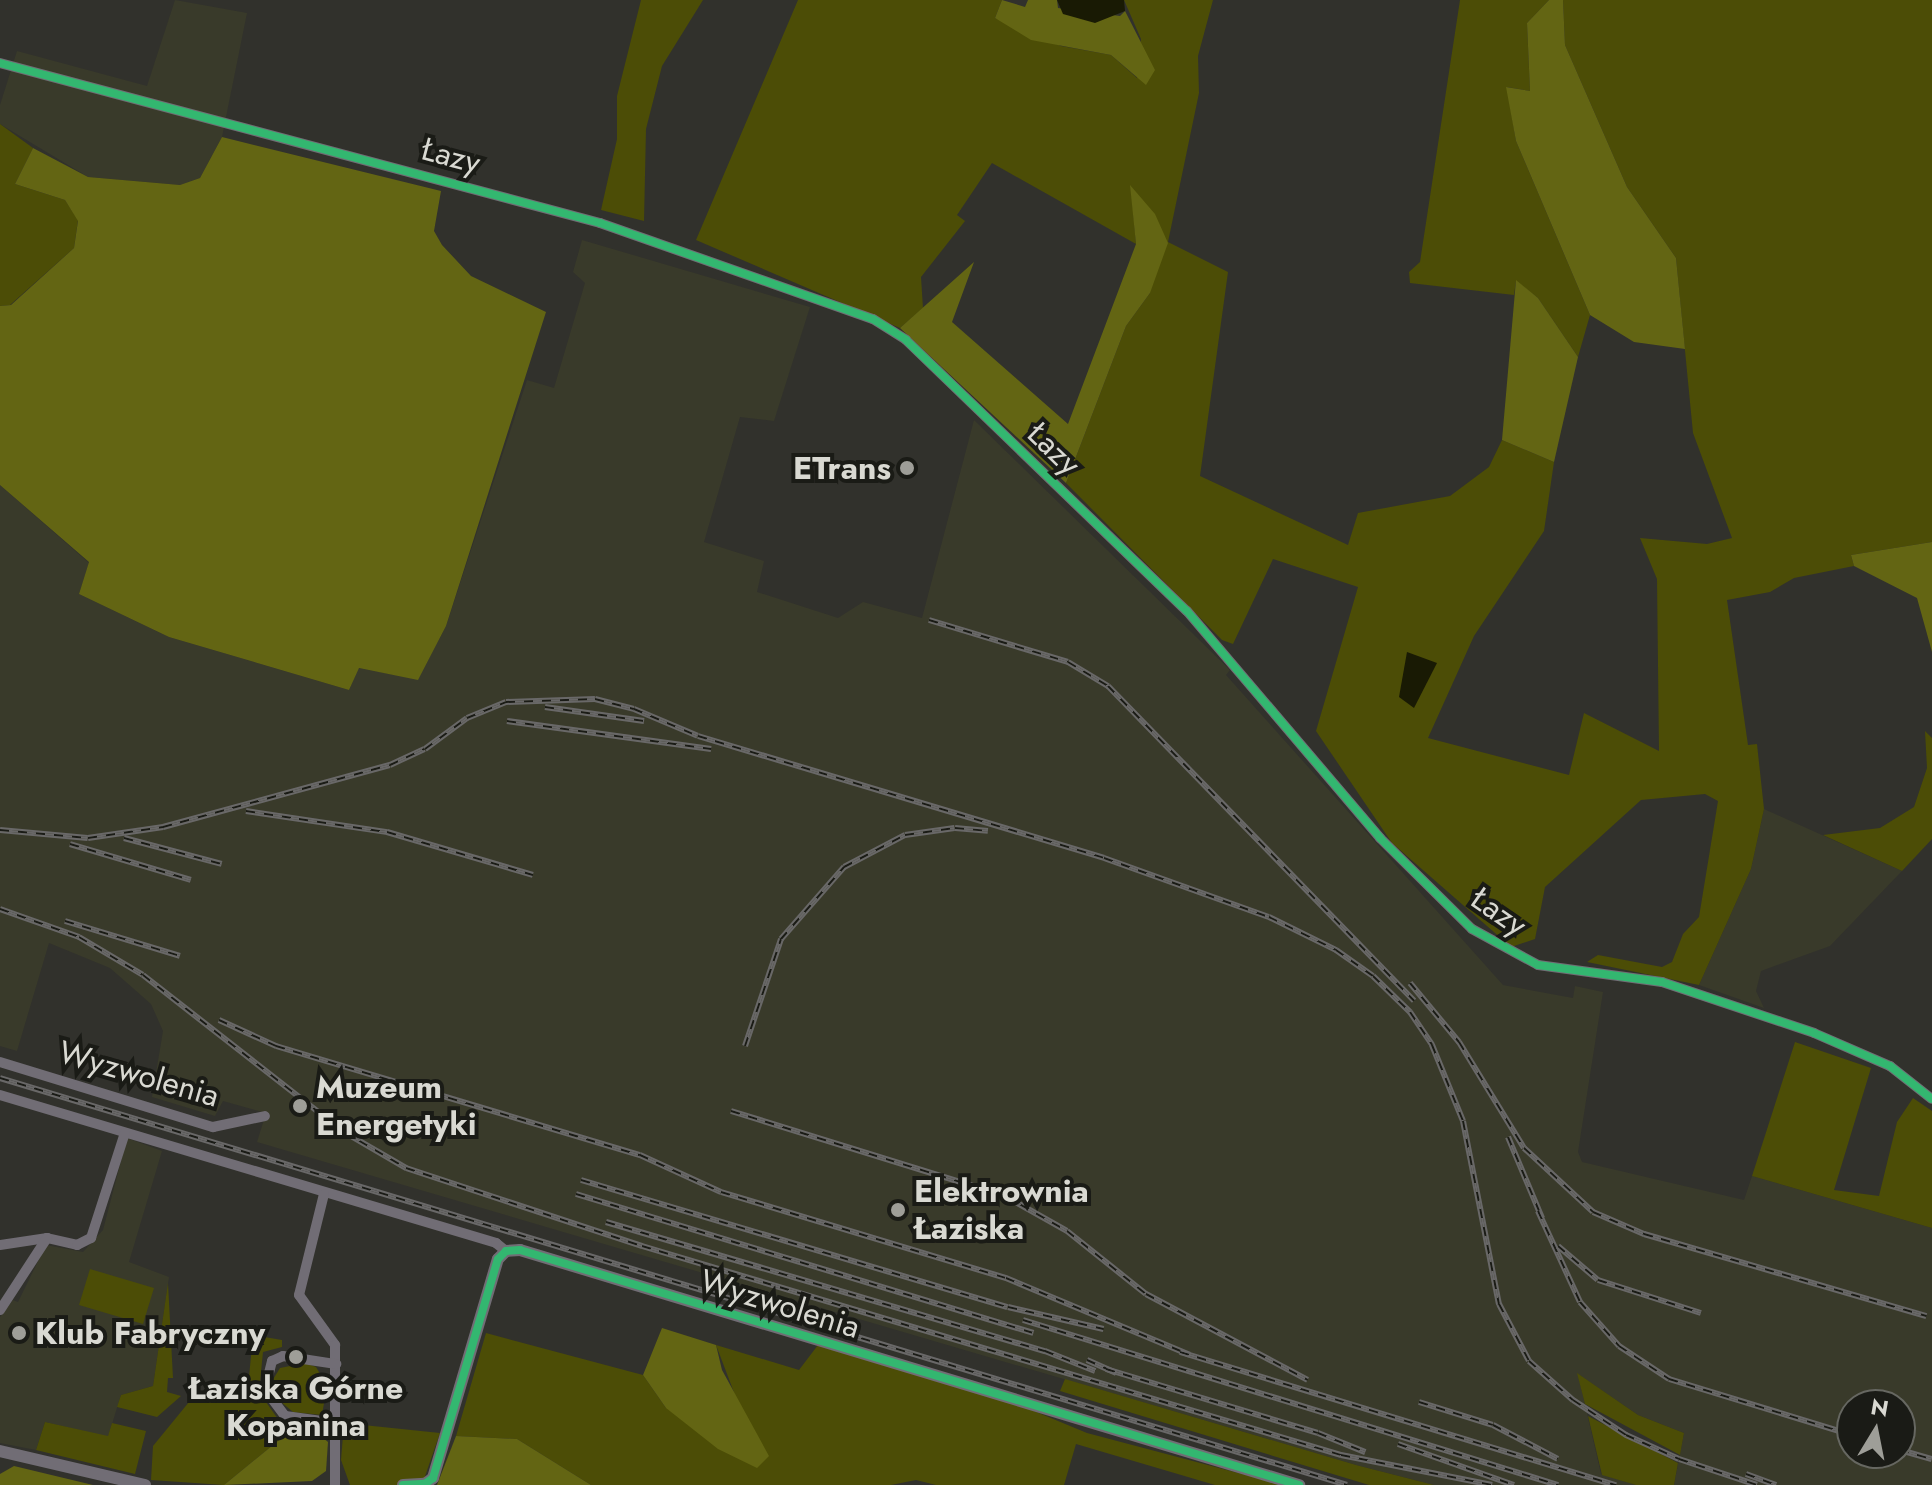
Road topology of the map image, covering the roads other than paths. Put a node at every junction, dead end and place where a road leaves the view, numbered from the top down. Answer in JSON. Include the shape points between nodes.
{"nodes":[{"id":1,"x":0,"y":63,"type":"edge"},
{"id":2,"x":0,"y":1062,"type":"edge"},
{"id":3,"x":0,"y":1095,"type":"edge"},
{"id":4,"x":1932,"y":1099,"type":"edge"},
{"id":5,"x":265,"y":1116,"type":"dead end"},
{"id":6,"x":125,"y":1133,"type":"junction"},
{"id":7,"x":324,"y":1194,"type":"junction"},
{"id":8,"x":47,"y":1238,"type":"junction"},
{"id":9,"x":0,"y":1245,"type":"edge"},
{"id":10,"x":506,"y":1251,"type":"junction"},
{"id":11,"x":0,"y":1310,"type":"edge"},
{"id":12,"x":336,"y":1364,"type":"junction"},
{"id":13,"x":336,"y":1423,"type":"junction"},
{"id":14,"x":0,"y":1451,"type":"edge"},
{"id":15,"x":145,"y":1485,"type":"edge"},
{"id":16,"x":335,"y":1485,"type":"edge"},
{"id":17,"x":403,"y":1485,"type":"edge"},
{"id":18,"x":1299,"y":1485,"type":"edge"}],
"edges":[{"from":1,"to":4,"type":"street","name":"Łazy","via":[[600,223],[873,319],[906,340],[1187,611],[1380,838],[1472,929],[1538,965],[1662,982],[1814,1033],[1890,1066]]},
{"from":2,"to":5,"type":"street","name":"Wyzwolenia","via":[[213,1127]]},
{"from":3,"to":6,"type":"street","name":"Wyzwolenia"},
{"from":6,"to":7,"type":"street","name":"Wyzwolenia"},
{"from":6,"to":8,"type":"street","name":"Wyzwolenia","via":[[91,1238],[77,1245]]},
{"from":7,"to":10,"type":"street","name":"Wyzwolenia","via":[[496,1243]]},
{"from":7,"to":12,"type":"street","via":[[299,1295],[335,1345]]},
{"from":8,"to":9,"type":"street","name":"Wyzwolenia"},
{"from":8,"to":11,"type":"street"},
{"from":10,"to":17,"type":"street","via":[[498,1259],[439,1464],[425,1484]]},
{"from":10,"to":18,"type":"street","name":"Wyzwolenia","via":[[520,1250]]},
{"from":12,"to":13,"type":"street"},
{"from":12,"to":13,"type":"street","via":[[283,1356],[272,1361],[265,1389],[285,1416]]},
{"from":13,"to":16,"type":"street"},
{"from":14,"to":15,"type":"street"}]}
